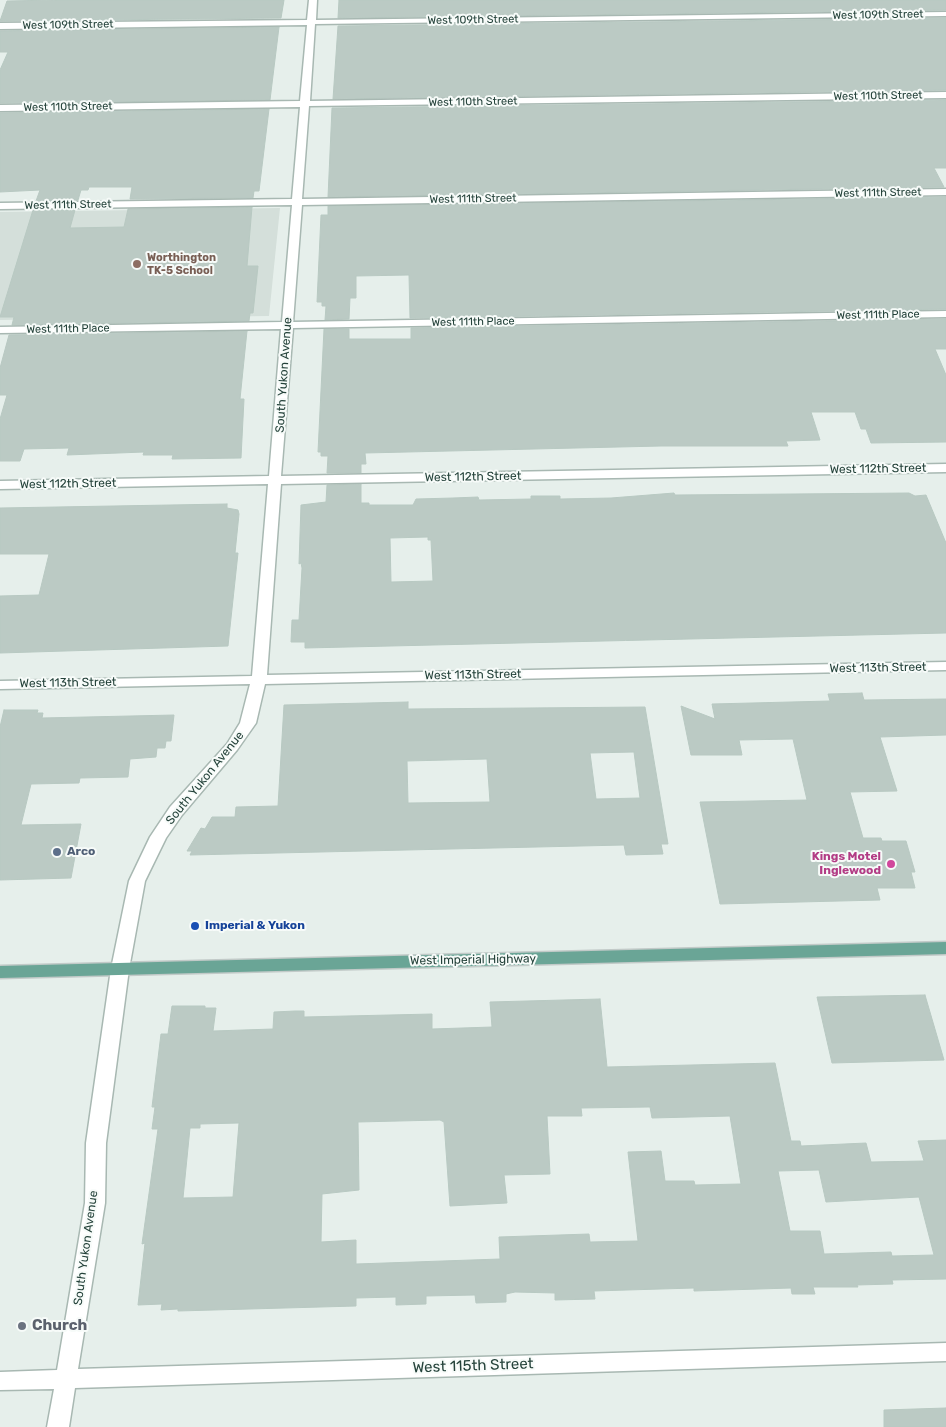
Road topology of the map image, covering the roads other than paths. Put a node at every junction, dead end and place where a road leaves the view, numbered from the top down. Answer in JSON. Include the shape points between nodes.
{"nodes":[{"id":1,"x":313,"y":0,"type":"edge"},
{"id":2,"x":946,"y":14,"type":"edge"},
{"id":3,"x":311,"y":22,"type":"junction"},
{"id":4,"x":0,"y":26,"type":"edge"},
{"id":5,"x":946,"y":95,"type":"edge"},
{"id":6,"x":306,"y":104,"type":"junction"},
{"id":7,"x":0,"y":108,"type":"edge"},
{"id":8,"x":946,"y":192,"type":"edge"},
{"id":9,"x":296,"y":201,"type":"junction"},
{"id":10,"x":0,"y":206,"type":"edge"},
{"id":11,"x":946,"y":314,"type":"edge"},
{"id":12,"x":288,"y":325,"type":"junction"},
{"id":13,"x":0,"y":330,"type":"edge"},
{"id":14,"x":946,"y":468,"type":"edge"},
{"id":15,"x":276,"y":480,"type":"junction"},
{"id":16,"x":0,"y":486,"type":"edge"},
{"id":17,"x":946,"y":666,"type":"edge"},
{"id":18,"x":259,"y":679,"type":"junction"},
{"id":19,"x":0,"y":685,"type":"edge"},
{"id":20,"x":946,"y":948,"type":"edge"},
{"id":21,"x":120,"y":969,"type":"junction"},
{"id":22,"x":0,"y":972,"type":"edge"},
{"id":23,"x":946,"y":1352,"type":"edge"},
{"id":24,"x":65,"y":1379,"type":"junction"},
{"id":25,"x":0,"y":1381,"type":"edge"},
{"id":26,"x":58,"y":1427,"type":"edge"}],
"edges":[{"from":1,"to":3,"type":"street","name":"South Yukon Avenue"},
{"from":2,"to":3,"type":"street","name":"West 109th Street"},
{"from":3,"to":4,"type":"street","name":"West 109th Street"},
{"from":3,"to":6,"type":"street","name":"South Yukon Avenue"},
{"from":5,"to":6,"type":"street","name":"West 110th Street"},
{"from":6,"to":7,"type":"street","name":"West 110th Street"},
{"from":6,"to":9,"type":"street","name":"South Yukon Avenue"},
{"from":8,"to":9,"type":"street","name":"West 111th Street"},
{"from":9,"to":10,"type":"street","name":"West 111th Street"},
{"from":9,"to":12,"type":"street","name":"South Yukon Avenue"},
{"from":11,"to":12,"type":"street","name":"West 111th Place"},
{"from":12,"to":13,"type":"street","name":"West 111th Place"},
{"from":12,"to":15,"type":"street","name":"South Yukon Avenue"},
{"from":14,"to":15,"type":"street","name":"West 112th Street"},
{"from":15,"to":16,"type":"street","name":"West 112th Street"},
{"from":15,"to":18,"type":"street","name":"South Yukon Avenue"},
{"from":17,"to":18,"type":"street","name":"West 113th Street"},
{"from":18,"to":19,"type":"street","name":"West 113th Street"},
{"from":18,"to":21,"type":"street","name":"South Yukon Avenue","via":[[248,723],[232,747],[176,811],[137,881]]},
{"from":20,"to":21,"type":"main road","name":"West Imperial Highway"},
{"from":21,"to":22,"type":"main road","name":"West Imperial Highway"},
{"from":21,"to":24,"type":"street","name":"South Yukon Avenue","via":[[96,1143],[95,1203]]},
{"from":23,"to":24,"type":"street","name":"West 115th Street"},
{"from":24,"to":25,"type":"street","name":"West 115th Street"},
{"from":24,"to":26,"type":"street","name":"South Yukon Avenue"}]}
